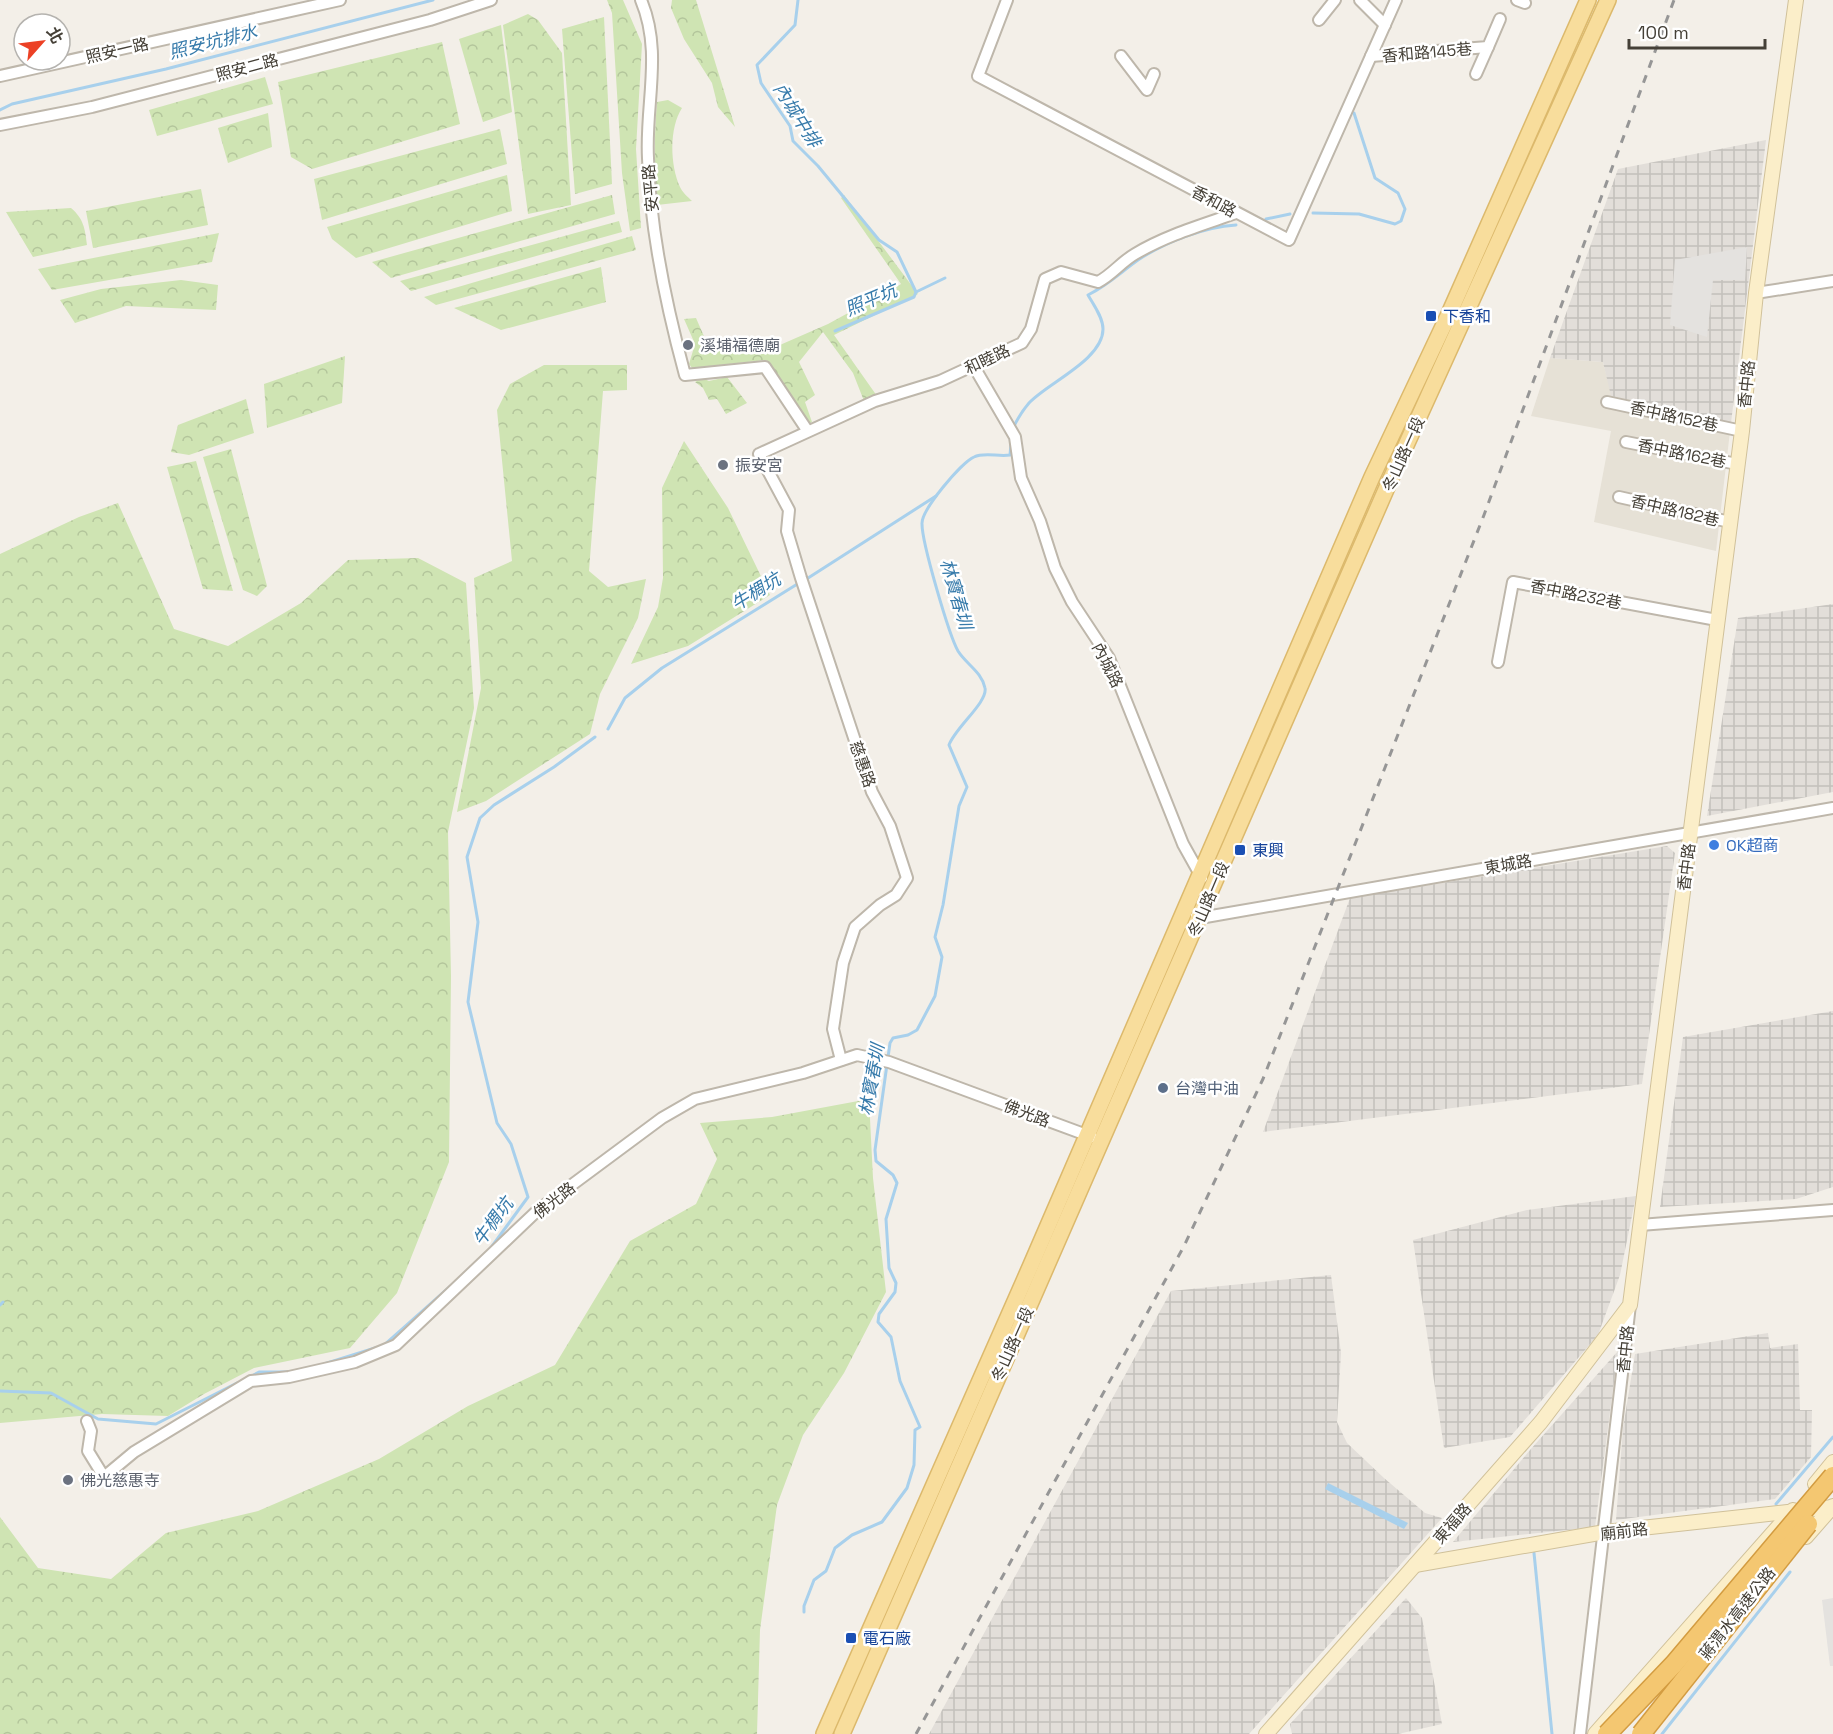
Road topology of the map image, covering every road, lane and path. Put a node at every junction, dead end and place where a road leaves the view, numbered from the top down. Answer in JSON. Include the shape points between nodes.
{"nodes":[{"id":1,"x":340,"y":0,"type":"edge"},
{"id":2,"x":491,"y":0,"type":"edge"},
{"id":3,"x":642,"y":0,"type":"edge"},
{"id":4,"x":1007,"y":0,"type":"edge"},
{"id":5,"x":1335,"y":0,"type":"edge"},
{"id":6,"x":1360,"y":0,"type":"edge"},
{"id":7,"x":1396,"y":0,"type":"edge"},
{"id":8,"x":1588,"y":0,"type":"edge"},
{"id":9,"x":1608,"y":0,"type":"edge"},
{"id":10,"x":1796,"y":0,"type":"edge"},
{"id":11,"x":317,"y":3,"type":"edge"},
{"id":12,"x":1500,"y":19,"type":"dead end"},
{"id":13,"x":1319,"y":21,"type":"dead end"},
{"id":14,"x":1385,"y":26,"type":"junction"},
{"id":15,"x":1488,"y":47,"type":"junction"},
{"id":16,"x":1121,"y":56,"type":"dead end"},
{"id":17,"x":1371,"y":56,"type":"junction"},
{"id":18,"x":1,"y":72,"type":"edge"},
{"id":19,"x":1154,"y":74,"type":"dead end"},
{"id":20,"x":1476,"y":74,"type":"dead end"},
{"id":21,"x":0,"y":125,"type":"edge"},
{"id":22,"x":1236,"y":213,"type":"junction"},
{"id":23,"x":1833,"y":281,"type":"edge"},
{"id":24,"x":1756,"y":293,"type":"junction"},
{"id":25,"x":1456,"y":318,"type":"junction"},
{"id":26,"x":973,"y":365,"type":"junction"},
{"id":27,"x":1607,"y":402,"type":"dead end"},
{"id":28,"x":807,"y":430,"type":"junction"},
{"id":29,"x":1742,"y":431,"type":"junction"},
{"id":30,"x":1626,"y":442,"type":"dead end"},
{"id":31,"x":759,"y":454,"type":"joint"},
{"id":32,"x":1737,"y":464,"type":"junction"},
{"id":33,"x":1372,"y":477,"type":"junction"},
{"id":34,"x":1388,"y":485,"type":"junction"},
{"id":35,"x":1619,"y":498,"type":"dead end"},
{"id":36,"x":1730,"y":522,"type":"junction"},
{"id":37,"x":1717,"y":620,"type":"junction"},
{"id":38,"x":1498,"y":662,"type":"dead end"},
{"id":39,"x":1833,"y":808,"type":"edge"},
{"id":40,"x":1690,"y":831,"type":"junction"},
{"id":41,"x":1200,"y":876,"type":"junction"},
{"id":42,"x":1214,"y":887,"type":"junction"},
{"id":43,"x":1184,"y":912,"type":"junction"},
{"id":44,"x":1200,"y":918,"type":"junction"},
{"id":45,"x":841,"y":1059,"type":"junction"},
{"id":46,"x":1094,"y":1139,"type":"junction"},
{"id":47,"x":1833,"y":1210,"type":"edge"},
{"id":48,"x":1640,"y":1225,"type":"junction"},
{"id":49,"x":1630,"y":1305,"type":"junction"},
{"id":50,"x":87,"y":1421,"type":"dead end"},
{"id":51,"x":1833,"y":1462,"type":"edge"},
{"id":52,"x":1833,"y":1476,"type":"edge"},
{"id":53,"x":1833,"y":1503,"type":"edge"},
{"id":54,"x":1790,"y":1512,"type":"junction"},
{"id":55,"x":1605,"y":1532,"type":"junction"},
{"id":56,"x":1415,"y":1565,"type":"junction"},
{"id":57,"x":842,"y":1694,"type":"junction"},
{"id":58,"x":1632,"y":1695,"type":"junction"},
{"id":59,"x":856,"y":1701,"type":"junction"},
{"id":60,"x":824,"y":1734,"type":"edge"},
{"id":61,"x":842,"y":1734,"type":"edge"},
{"id":62,"x":1266,"y":1734,"type":"edge"},
{"id":63,"x":1580,"y":1734,"type":"edge"},
{"id":64,"x":1595,"y":1734,"type":"edge"},
{"id":65,"x":1607,"y":1734,"type":"edge"},
{"id":66,"x":1620,"y":1734,"type":"edge"},
{"id":67,"x":1641,"y":1734,"type":"edge"},
{"id":68,"x":1652,"y":1734,"type":"edge"}],
"edges":[{"from":1,"to":11,"type":"street","name":"照安一路"},
{"from":2,"to":21,"type":"street","name":"照安二路","via":[[430,20],[115,102]]},
{"from":3,"to":28,"type":"street","name":"安平路","via":[[654,46],[647,156],[653,227],[685,375],[765,367]]},
{"from":4,"to":22,"type":"street","name":"香和路","via":[[978,76]]},
{"from":5,"to":13,"type":"street"},
{"from":6,"to":14,"type":"street"},
{"from":7,"to":14,"type":"street","name":"香和路"},
{"from":8,"to":25,"type":"main road","name":"冬山路一段"},
{"from":9,"to":25,"type":"main road","name":"冬山路一段"},
{"from":10,"to":24,"type":"street","name":"香中路"},
{"from":11,"to":18,"type":"street","name":"照安一路"},
{"from":12,"to":15,"type":"street","name":"香和路145巷"},
{"from":14,"to":17,"type":"street","name":"香和路"},
{"from":15,"to":17,"type":"street","name":"香和路145巷"},
{"from":15,"to":20,"type":"street"},
{"from":16,"to":19,"type":"street","via":[[1147,90]]},
{"from":17,"to":22,"type":"street","name":"香和路","via":[[1289,240]]},
{"from":22,"to":26,"type":"street","name":"和睦路","via":[[1169,237],[1133,255],[1098,282],[1061,272],[1045,279],[1031,329],[1022,343]]},
{"from":23,"to":24,"type":"street"},
{"from":24,"to":29,"type":"street","name":"香中路"},
{"from":25,"to":33,"type":"main road","name":"冬山路一段"},
{"from":25,"to":34,"type":"main road","name":"冬山路一段"},
{"from":26,"to":28,"type":"street","name":"和睦路"},
{"from":26,"to":41,"type":"street","name":"內城路","via":[[1015,437],[1021,478],[1055,567],[1108,658]]},
{"from":27,"to":29,"type":"street","name":"香中路152巷"},
{"from":28,"to":31,"type":"street","name":"和睦路"},
{"from":29,"to":32,"type":"street","name":"香中路"},
{"from":30,"to":32,"type":"street","name":"香中路162巷"},
{"from":31,"to":45,"type":"street","name":"慈惠路","via":[[789,510],[787,531],[803,581],[872,792],[890,826],[907,878],[896,896],[855,927],[843,963],[833,1029]]},
{"from":32,"to":36,"type":"street","name":"香中路"},
{"from":33,"to":34,"type":"main road"},
{"from":33,"to":41,"type":"main road","name":"冬山路一段"},
{"from":34,"to":42,"type":"main road","name":"冬山路一段"},
{"from":35,"to":36,"type":"street","name":"香中路182巷"},
{"from":36,"to":37,"type":"street","name":"香中路"},
{"from":37,"to":38,"type":"street","name":"香中路232巷","via":[[1513,582]]},
{"from":37,"to":40,"type":"street","name":"香中路"},
{"from":39,"to":40,"type":"street","name":"東城路"},
{"from":40,"to":44,"type":"street","name":"東城路"},
{"from":40,"to":48,"type":"street","name":"香中路"},
{"from":41,"to":42,"type":"street","name":"內城路"},
{"from":41,"to":43,"type":"main road","name":"冬山路一段"},
{"from":42,"to":44,"type":"main road","name":"冬山路一段"},
{"from":43,"to":44,"type":"street"},
{"from":43,"to":46,"type":"main road","name":"冬山路一段"},
{"from":44,"to":46,"type":"main road","name":"冬山路一段"},
{"from":45,"to":46,"type":"street","name":"佛光路","via":[[857,1055],[888,1062]]},
{"from":45,"to":50,"type":"street","name":"佛光路","via":[[781,1079],[695,1099],[662,1118],[538,1210],[396,1345],[355,1362],[251,1382],[134,1452],[104,1477],[88,1451],[91,1431]]},
{"from":46,"to":57,"type":"main road","name":"冬山路一段"},
{"from":46,"to":59,"type":"main road","name":"冬山路一段"},
{"from":47,"to":48,"type":"street"},
{"from":48,"to":49,"type":"street","name":"香中路"},
{"from":49,"to":55,"type":"street","name":"香中路"},
{"from":49,"to":56,"type":"street","name":"東福路","via":[[1541,1422]]},
{"from":51,"to":54,"type":"street"},
{"from":52,"to":65,"type":"highway","name":"蔣渭水高速公路","bridge":true,"via":[[1674,1664]]},
{"from":53,"to":54,"type":"street","name":"廟前路"},
{"from":53,"to":67,"type":"highway","name":"蔣渭水高速公路","bridge":true},
{"from":53,"to":68,"type":"street","via":[[1721,1636]]},
{"from":54,"to":55,"type":"street","name":"廟前路"},
{"from":54,"to":58,"type":"street"},
{"from":55,"to":56,"type":"street","name":"廟前路"},
{"from":55,"to":63,"type":"street","name":"香中路"},
{"from":56,"to":62,"type":"street","name":"東福路"},
{"from":57,"to":59,"type":"main road"},
{"from":57,"to":60,"type":"main road","name":"冬山路一段"},
{"from":58,"to":64,"type":"street"},
{"from":58,"to":66,"type":"street"},
{"from":59,"to":61,"type":"main road","name":"冬山路一段"}]}
